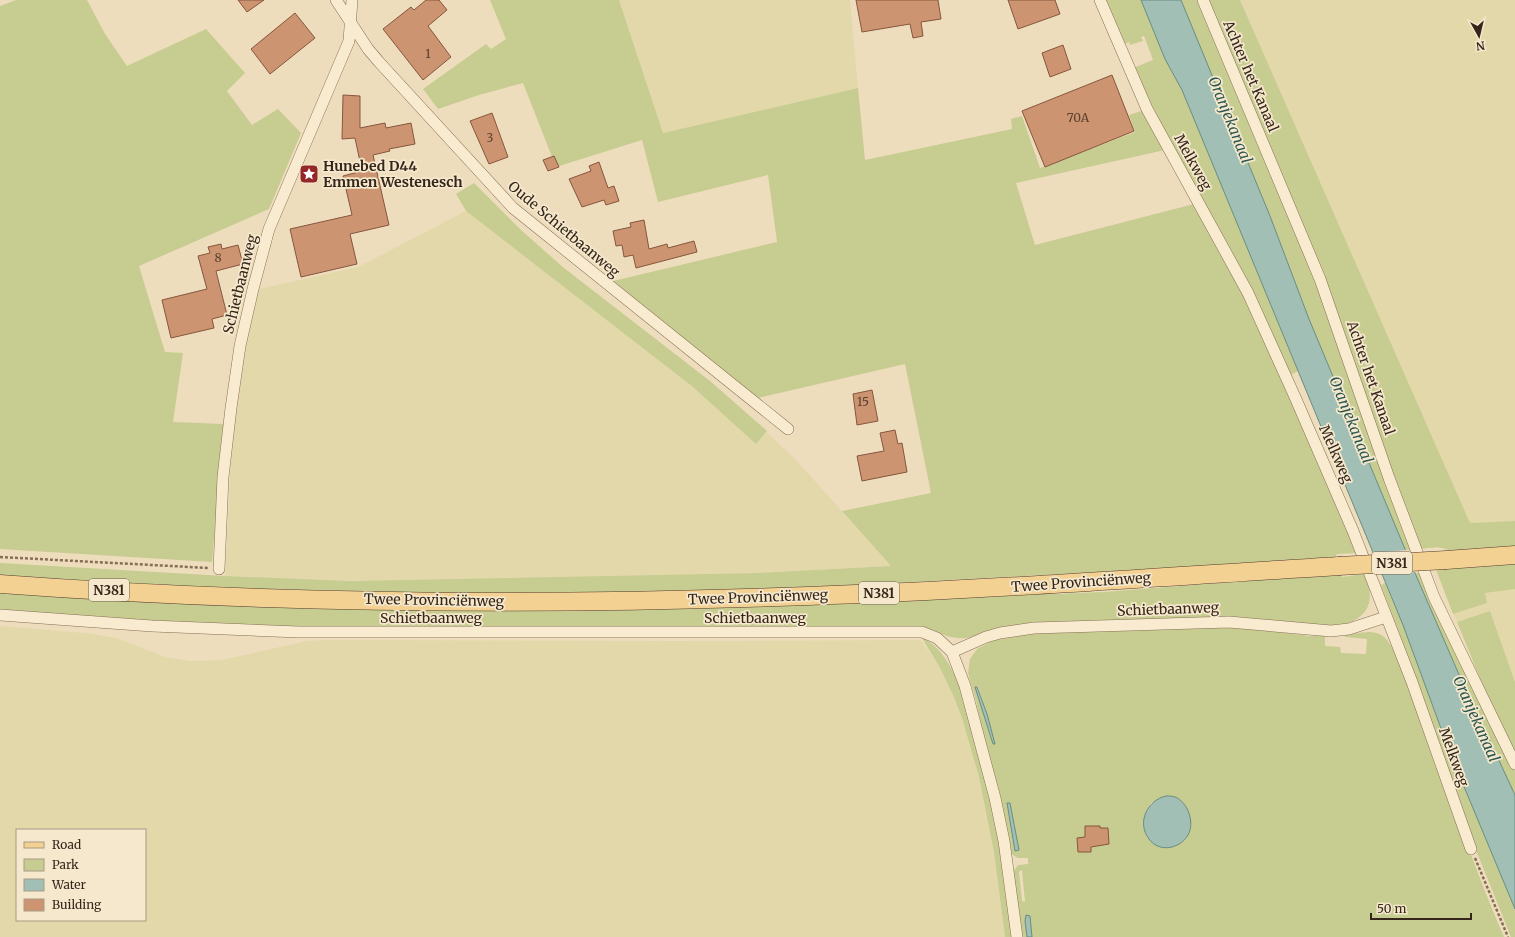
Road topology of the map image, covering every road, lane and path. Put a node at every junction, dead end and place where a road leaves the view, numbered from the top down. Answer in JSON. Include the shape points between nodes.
{"nodes":[{"id":1,"x":336,"y":0,"type":"edge"},
{"id":2,"x":352,"y":0,"type":"edge"},
{"id":3,"x":1100,"y":0,"type":"edge"},
{"id":4,"x":1203,"y":0,"type":"edge"},
{"id":5,"x":350,"y":22,"type":"junction"},
{"id":6,"x":788,"y":429,"type":"dead end"},
{"id":7,"x":1515,"y":555,"type":"edge"},
{"id":8,"x":0,"y":557,"type":"edge"},
{"id":9,"x":219,"y":569,"type":"joint"},
{"id":10,"x":0,"y":584,"type":"edge"},
{"id":11,"x":0,"y":615,"type":"edge"},
{"id":12,"x":1386,"y":617,"type":"junction"},
{"id":13,"x":952,"y":652,"type":"junction"},
{"id":14,"x":1515,"y":764,"type":"edge"},
{"id":15,"x":1471,"y":849,"type":"joint"},
{"id":16,"x":1017,"y":937,"type":"edge"},
{"id":17,"x":1508,"y":937,"type":"edge"}],
"edges":[{"from":1,"to":5,"type":"street","name":"Oude Schietbaanweg"},
{"from":2,"to":5,"type":"street"},
{"from":3,"to":12,"type":"street","name":"Melkweg","via":[[1148,109],[1248,293],[1354,531]]},
{"from":4,"to":14,"type":"street","name":"Achter het Kanaal","via":[[1320,279],[1389,478],[1434,597]]},
{"from":5,"to":6,"type":"street","name":"Oude Schietbaanweg","via":[[379,62],[513,208]]},
{"from":5,"to":9,"type":"street","name":"Schietbaanweg","via":[[349,41],[269,229],[253,289],[240,346],[231,408],[223,477]]},
{"from":7,"to":10,"type":"main road","name":"Twee Provinciënweg","number":"N381","bridge":true,"via":[[947,590],[677,600],[325,599]]},
{"from":8,"to":9,"type":"path"},
{"from":11,"to":13,"type":"street","name":"Schietbaanweg","via":[[152,626],[299,632],[922,632],[937,638]]},
{"from":12,"to":13,"type":"street","name":"Schietbaanweg","via":[[1350,629],[1331,631],[1229,622],[1034,628],[986,637]]},
{"from":12,"to":15,"type":"street","name":"Melkweg"},
{"from":13,"to":16,"type":"street","name":"Schietbaanweg","via":[[966,686],[996,798]]},
{"from":15,"to":17,"type":"path"}]}
